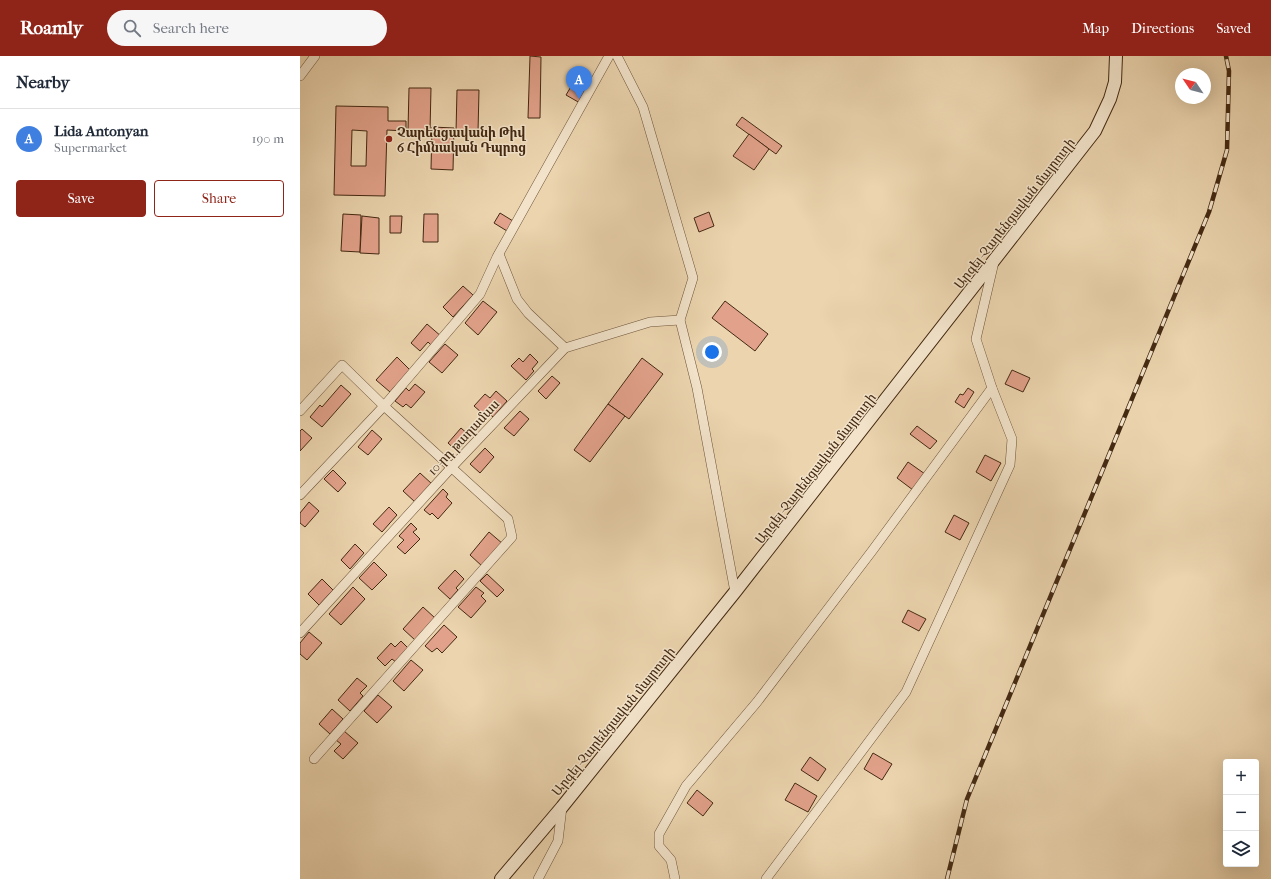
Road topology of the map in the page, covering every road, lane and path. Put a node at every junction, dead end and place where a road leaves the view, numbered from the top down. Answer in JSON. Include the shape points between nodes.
{"nodes":[{"id":1,"x":315,"y":56,"type":"edge"},
{"id":2,"x":609,"y":56,"type":"edge"},
{"id":3,"x":617,"y":56,"type":"edge"},
{"id":4,"x":1116,"y":56,"type":"edge"},
{"id":5,"x":300,"y":76,"type":"edge"},
{"id":6,"x":499,"y":254,"type":"junction"},
{"id":7,"x":995,"y":261,"type":"junction"},
{"id":8,"x":680,"y":320,"type":"junction"},
{"id":9,"x":565,"y":348,"type":"junction"},
{"id":10,"x":992,"y":388,"type":"junction"},
{"id":11,"x":384,"y":406,"type":"junction"},
{"id":12,"x":300,"y":411,"type":"edge"},
{"id":13,"x":451,"y":468,"type":"junction"},
{"id":14,"x":300,"y":495,"type":"edge"},
{"id":15,"x":735,"y":592,"type":"junction"},
{"id":16,"x":300,"y":633,"type":"edge"},
{"id":17,"x":314,"y":759,"type":"dead end"},
{"id":18,"x":562,"y":807,"type":"junction"},
{"id":19,"x":501,"y":879,"type":"edge"},
{"id":20,"x":538,"y":879,"type":"edge"},
{"id":21,"x":675,"y":879,"type":"edge"},
{"id":22,"x":766,"y":879,"type":"edge"}],
"edges":[{"from":1,"to":5,"type":"street"},
{"from":2,"to":6,"type":"street"},
{"from":3,"to":8,"type":"street","via":[[643,107],[693,278]]},
{"from":4,"to":7,"type":"main road","name":"Արգել-Չարենցավան մայրուղի","via":[[1115,82],[1096,131]]},
{"from":6,"to":9,"type":"street","via":[[517,299]]},
{"from":6,"to":11,"type":"street","via":[[480,294]]},
{"from":7,"to":10,"type":"street","via":[[976,338]]},
{"from":7,"to":15,"type":"main road","name":"Արգել-Չարենցավան մայրուղի"},
{"from":8,"to":9,"type":"street","name":"10-րդ թաղամաս","via":[[650,322]]},
{"from":8,"to":15,"type":"street","via":[[697,388]]},
{"from":9,"to":13,"type":"street","name":"10-րդ թաղամաս"},
{"from":10,"to":21,"type":"street","via":[[766,689],[686,786],[659,834],[659,846],[672,860]]},
{"from":10,"to":22,"type":"street","via":[[1012,439],[1010,465],[906,692]]},
{"from":11,"to":12,"type":"street","via":[[342,365]]},
{"from":11,"to":13,"type":"street"},
{"from":11,"to":14,"type":"street"},
{"from":13,"to":16,"type":"street","name":"10-րդ թաղամաս"},
{"from":13,"to":17,"type":"street","via":[[508,520],[512,537]]},
{"from":15,"to":18,"type":"main road","name":"Արգել-Չարենցավան մայրուղի"},
{"from":18,"to":19,"type":"main road","name":"Արգել-Չարենցավան մայրուղի"},
{"from":18,"to":20,"type":"street","via":[[558,841]]}]}
